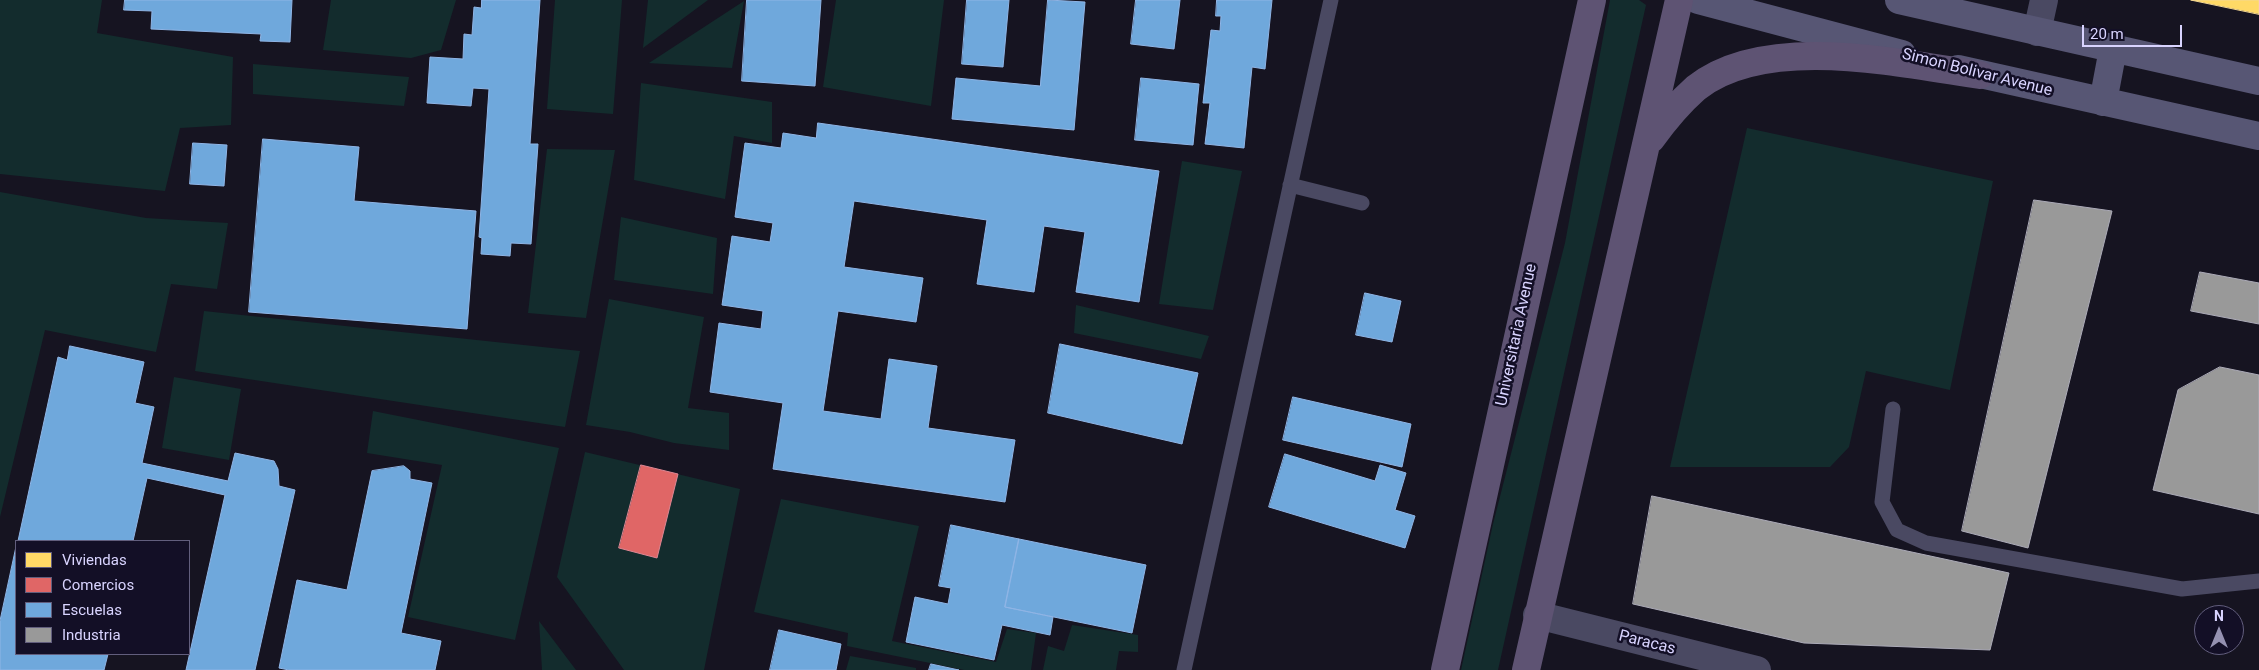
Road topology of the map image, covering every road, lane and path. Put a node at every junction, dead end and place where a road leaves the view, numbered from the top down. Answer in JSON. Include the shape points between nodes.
{"nodes":[{"id":1,"x":1330,"y":0,"type":"edge"},
{"id":2,"x":1592,"y":0,"type":"edge"},
{"id":3,"x":1679,"y":0,"type":"edge"},
{"id":4,"x":1698,"y":0,"type":"edge"},
{"id":5,"x":1899,"y":0,"type":"edge"},
{"id":6,"x":2044,"y":0,"type":"edge"},
{"id":7,"x":2037,"y":32,"type":"junction"},
{"id":8,"x":2113,"y":48,"type":"junction"},
{"id":9,"x":1980,"y":74,"type":"junction"},
{"id":10,"x":2259,"y":81,"type":"edge"},
{"id":11,"x":2103,"y":102,"type":"junction"},
{"id":12,"x":2259,"y":136,"type":"edge"},
{"id":13,"x":1644,"y":149,"type":"junction"},
{"id":14,"x":1290,"y":185,"type":"junction"},
{"id":15,"x":1362,"y":203,"type":"dead end"},
{"id":16,"x":1893,"y":410,"type":"dead end"},
{"id":17,"x":2259,"y":581,"type":"edge"},
{"id":18,"x":1537,"y":615,"type":"junction"},
{"id":19,"x":1184,"y":670,"type":"edge"},
{"id":20,"x":1445,"y":670,"type":"edge"},
{"id":21,"x":1526,"y":670,"type":"edge"},
{"id":22,"x":1757,"y":670,"type":"edge"}],
"edges":[{"from":1,"to":14,"type":"lane"},
{"from":2,"to":20,"type":"main road","name":"Universitaria Avenue"},
{"from":3,"to":13,"type":"main road"},
{"from":4,"to":9,"type":"main road","name":"Simon Bolivar Avenue"},
{"from":5,"to":7,"type":"main road"},
{"from":6,"to":7,"type":"street"},
{"from":7,"to":8,"type":"main road"},
{"from":8,"to":10,"type":"main road"},
{"from":8,"to":11,"type":"main road"},
{"from":9,"to":11,"type":"main road","name":"Simon Bolivar Avenue"},
{"from":9,"to":13,"type":"main road","via":[[1829,56],[1763,60],[1732,70],[1697,88],[1672,112]]},
{"from":11,"to":12,"type":"main road","name":"Simon Bolivar Avenue"},
{"from":13,"to":18,"type":"main road"},
{"from":14,"to":15,"type":"lane"},
{"from":14,"to":19,"type":"lane"},
{"from":16,"to":17,"type":"lane","via":[[1882,502],[1897,530],[1926,544],[2182,589]]},
{"from":18,"to":21,"type":"main road"},
{"from":18,"to":22,"type":"street","name":"Paracas"}]}
